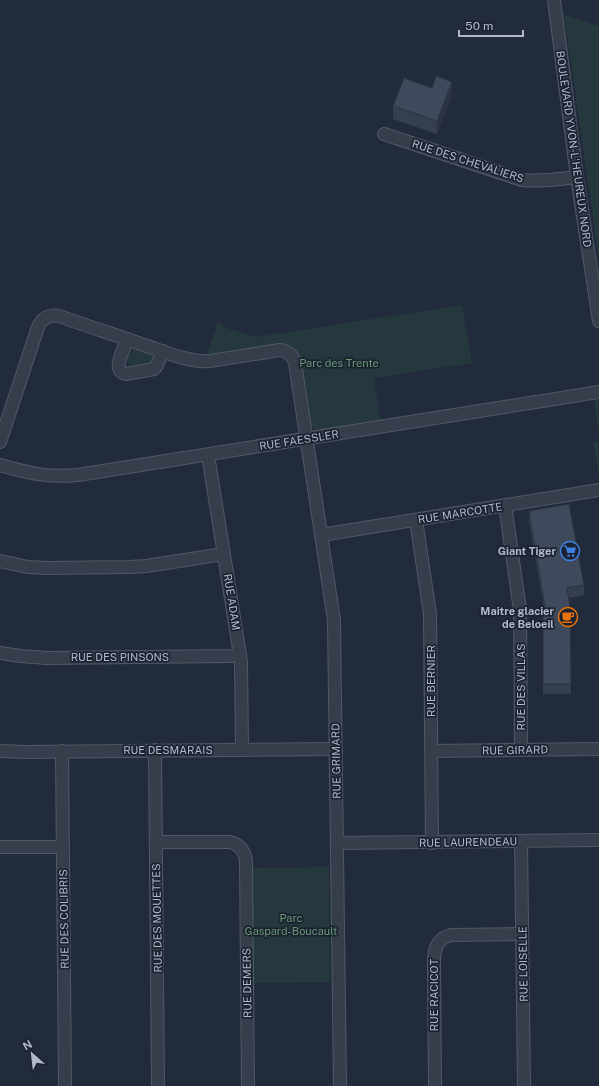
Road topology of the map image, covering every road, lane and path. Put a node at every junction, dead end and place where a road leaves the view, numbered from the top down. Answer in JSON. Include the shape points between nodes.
{"nodes":[{"id":1,"x":554,"y":0,"type":"edge"},
{"id":2,"x":384,"y":134,"type":"dead end"},
{"id":3,"x":577,"y":177,"type":"junction"},
{"id":4,"x":599,"y":321,"type":"edge"},
{"id":5,"x":128,"y":339,"type":"junction"},
{"id":6,"x":163,"y":351,"type":"junction"},
{"id":7,"x":599,"y":392,"type":"edge"},
{"id":8,"x":306,"y":439,"type":"junction"},
{"id":9,"x":0,"y":442,"type":"edge"},
{"id":10,"x":208,"y":455,"type":"junction"},
{"id":11,"x":0,"y":465,"type":"edge"},
{"id":12,"x":599,"y":490,"type":"edge"},
{"id":13,"x":505,"y":505,"type":"junction"},
{"id":14,"x":416,"y":520,"type":"junction"},
{"id":15,"x":321,"y":535,"type":"junction"},
{"id":16,"x":224,"y":554,"type":"junction"},
{"id":17,"x":0,"y":561,"type":"edge"},
{"id":18,"x":0,"y":653,"type":"edge"},
{"id":19,"x":240,"y":655,"type":"junction"},
{"id":20,"x":336,"y":749,"type":"junction"},
{"id":21,"x":599,"y":749,"type":"edge"},
{"id":22,"x":155,"y":750,"type":"junction"},
{"id":23,"x":242,"y":750,"type":"junction"},
{"id":24,"x":521,"y":750,"type":"junction"},
{"id":25,"x":0,"y":751,"type":"edge"},
{"id":26,"x":62,"y":751,"type":"junction"},
{"id":27,"x":431,"y":751,"type":"junction"},
{"id":28,"x":599,"y":840,"type":"edge"},
{"id":29,"x":521,"y":841,"type":"junction"},
{"id":30,"x":156,"y":842,"type":"junction"},
{"id":31,"x":337,"y":843,"type":"junction"},
{"id":32,"x":432,"y":843,"type":"junction"},
{"id":33,"x":0,"y":847,"type":"edge"},
{"id":34,"x":63,"y":847,"type":"junction"},
{"id":35,"x":522,"y":934,"type":"junction"},
{"id":36,"x":65,"y":1086,"type":"edge"},
{"id":37,"x":158,"y":1086,"type":"edge"},
{"id":38,"x":248,"y":1086,"type":"edge"},
{"id":39,"x":340,"y":1086,"type":"edge"},
{"id":40,"x":435,"y":1086,"type":"edge"},
{"id":41,"x":524,"y":1086,"type":"edge"}],
"edges":[{"from":1,"to":3,"type":"street","name":"BOULEVARD YVON-L'HEUREUX NORD"},
{"from":2,"to":3,"type":"street","name":"RUE DES CHEVALIERS","via":[[522,180]]},
{"from":3,"to":4,"type":"street","name":"BOULEVARD YVON-L'HEUREUX NORD"},
{"from":5,"to":6,"type":"street"},
{"from":5,"to":6,"type":"street","via":[[118,366],[123,373],[154,370]]},
{"from":5,"to":9,"type":"street","via":[[56,315],[43,320],[38,327]]},
{"from":6,"to":8,"type":"street","name":"RUE GRIMARD","via":[[202,362],[274,351],[288,352],[295,364]]},
{"from":7,"to":8,"type":"street","name":"RUE FAESSLER"},
{"from":8,"to":10,"type":"street","name":"RUE FAESSLER"},
{"from":8,"to":15,"type":"street","name":"RUE GRIMARD"},
{"from":10,"to":11,"type":"street","name":"RUE FAESSLER","via":[[68,476],[40,475]]},
{"from":10,"to":16,"type":"street","name":"RUE ADAM"},
{"from":12,"to":13,"type":"street","name":"RUE MARCOTTE"},
{"from":13,"to":14,"type":"street","name":"RUE MARCOTTE"},
{"from":13,"to":24,"type":"street","name":"RUE DES VILLAS","via":[[520,610]]},
{"from":14,"to":15,"type":"street","name":"RUE MARCOTTE"},
{"from":14,"to":27,"type":"street","name":"RUE BERNIER","via":[[430,614]]},
{"from":15,"to":20,"type":"street","name":"RUE GRIMARD","via":[[334,620]]},
{"from":16,"to":17,"type":"street","via":[[124,568],[42,568]]},
{"from":16,"to":19,"type":"street","name":"RUE ADAM"},
{"from":18,"to":19,"type":"street","name":"RUE DES PINSONS","via":[[47,658]]},
{"from":19,"to":23,"type":"street","name":"RUE ADAM"},
{"from":20,"to":23,"type":"street","name":"RUE DESMARAIS"},
{"from":20,"to":31,"type":"street","name":"RUE GRIMARD"},
{"from":21,"to":24,"type":"street","name":"RUE GIRARD"},
{"from":22,"to":23,"type":"street","name":"RUE DESMARAIS"},
{"from":22,"to":26,"type":"street","name":"RUE DESMARAIS"},
{"from":22,"to":30,"type":"street","name":"RUE DES MOUETTES"},
{"from":24,"to":27,"type":"street","name":"RUE GIRARD"},
{"from":25,"to":26,"type":"street","name":"RUE DESMARAIS"},
{"from":26,"to":34,"type":"street","name":"RUE DES COLIBRIS"},
{"from":27,"to":32,"type":"street","name":"RUE BERNIER"},
{"from":28,"to":29,"type":"street","name":"RUE LAURENDEAU"},
{"from":29,"to":32,"type":"street","name":"RUE LAURENDEAU"},
{"from":29,"to":35,"type":"street","name":"RUE LOISELLE"},
{"from":30,"to":37,"type":"street","name":"RUE DES MOUETTES"},
{"from":30,"to":38,"type":"street","name":"RUE DEMERS","via":[[230,842],[238,845],[244,854]]},
{"from":31,"to":32,"type":"street","name":"RUE LAURENDEAU"},
{"from":31,"to":39,"type":"street","name":"RUE GRIMARD"},
{"from":33,"to":34,"type":"street"},
{"from":34,"to":36,"type":"street","name":"RUE DES COLIBRIS"},
{"from":35,"to":40,"type":"street","name":"RUE RACICOT","via":[[454,935],[445,937],[438,944],[434,953]]},
{"from":35,"to":41,"type":"street","name":"RUE LOISELLE"}]}
